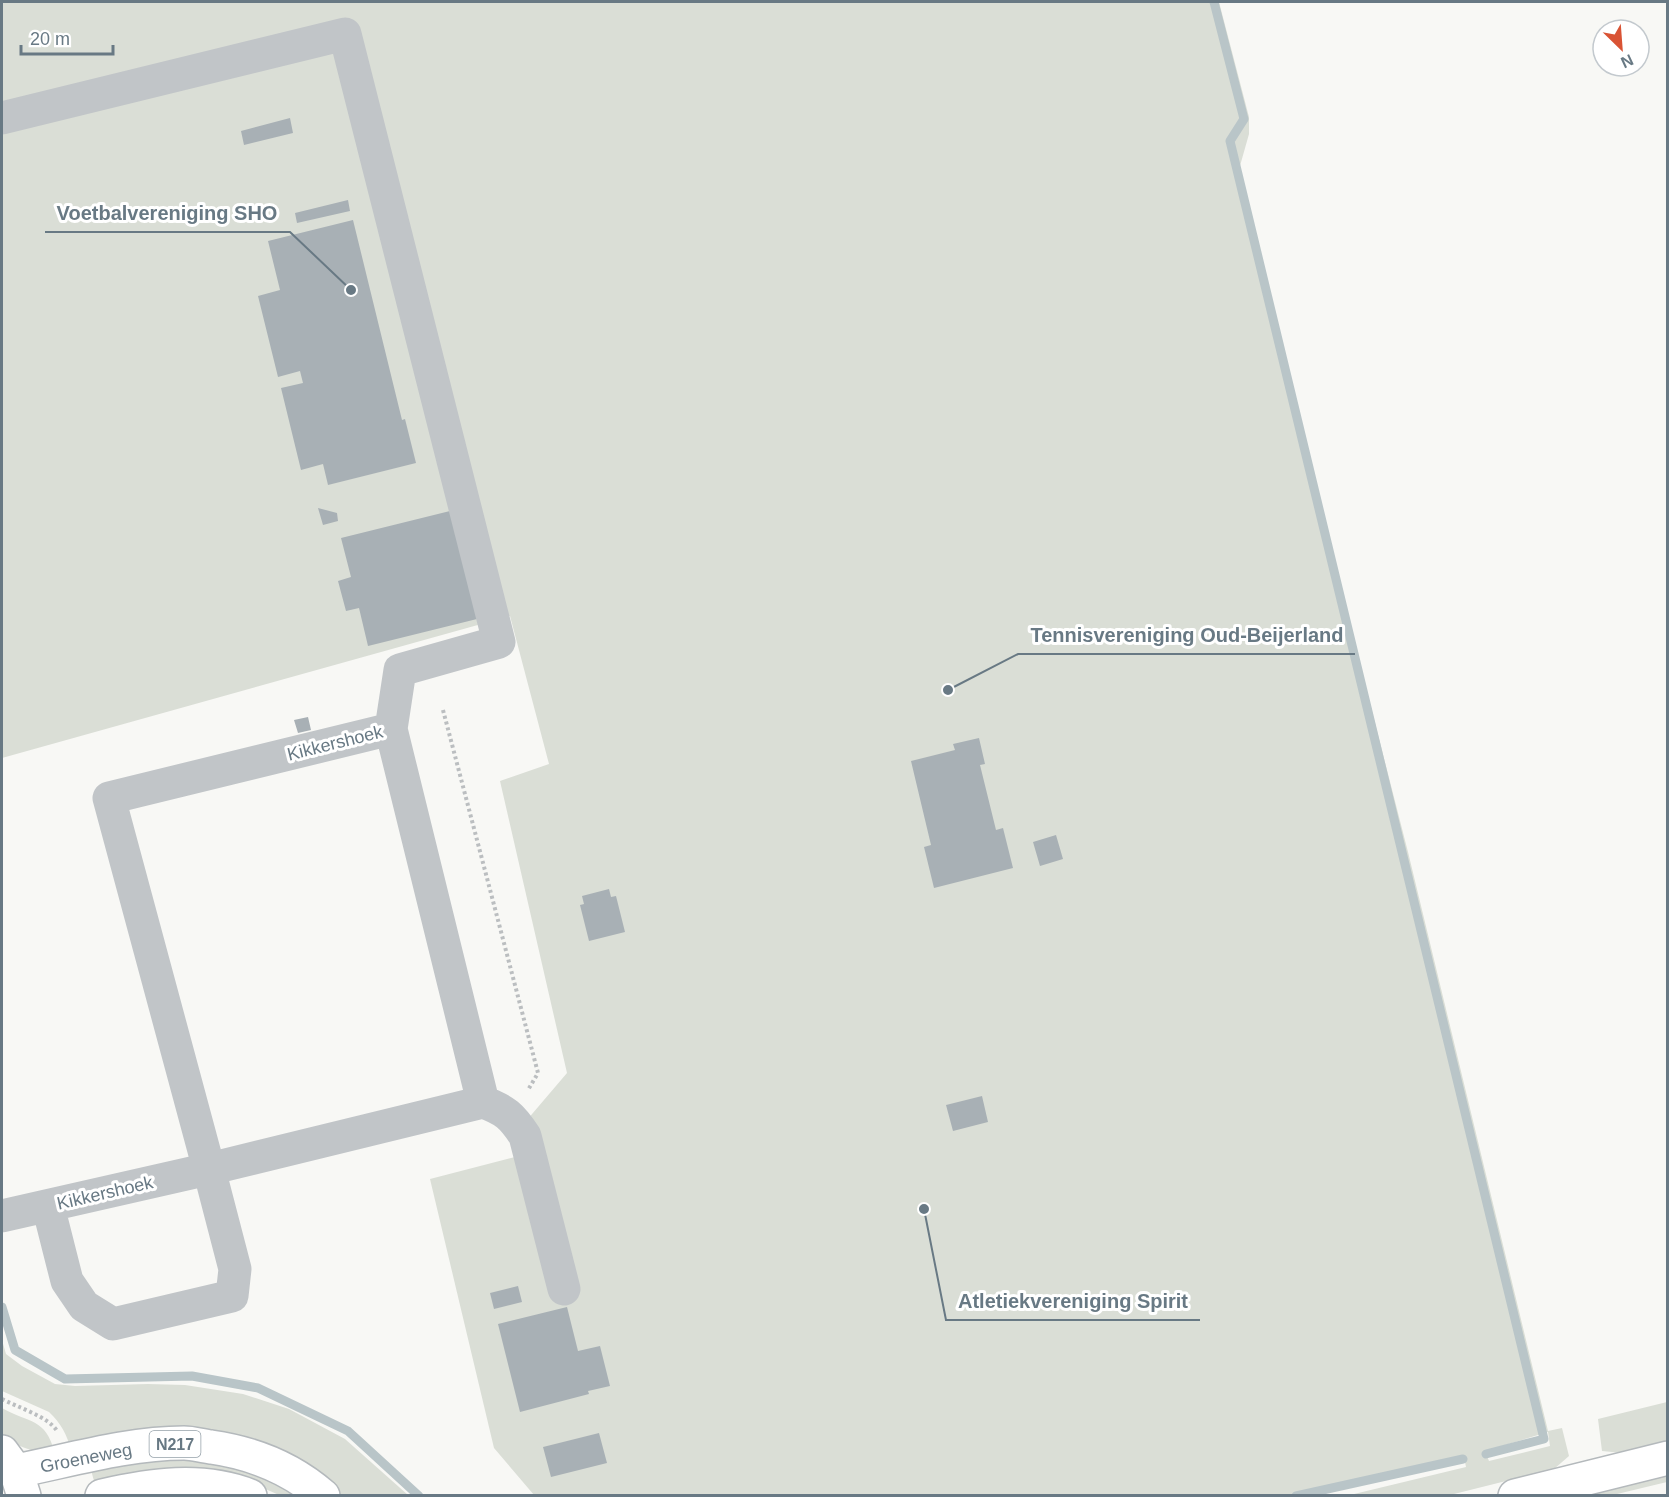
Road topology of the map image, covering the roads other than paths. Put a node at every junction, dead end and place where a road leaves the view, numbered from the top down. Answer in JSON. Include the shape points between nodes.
{"nodes":[{"id":1,"x":2,"y":118,"type":"edge"},
{"id":2,"x":391,"y":729,"type":"junction"},
{"id":3,"x":483,"y":1102,"type":"junction"},
{"id":4,"x":208,"y":1169,"type":"junction"},
{"id":5,"x":48,"y":1206,"type":"junction"},
{"id":6,"x":2,"y":1216,"type":"edge"},
{"id":7,"x":564,"y":1289,"type":"dead end"},
{"id":8,"x":1668,"y":1458,"type":"edge"},
{"id":9,"x":14,"y":1473,"type":"edge"},
{"id":10,"x":102,"y":1496,"type":"edge"},
{"id":11,"x":250,"y":1496,"type":"edge"},
{"id":12,"x":323,"y":1496,"type":"edge"},
{"id":13,"x":1515,"y":1496,"type":"edge"}],
"edges":[{"from":1,"to":2,"type":"lane","via":[[345,34],[499,642],[400,670]]},
{"from":2,"to":3,"type":"lane","name":"Kikkershoek"},
{"from":2,"to":4,"type":"lane","name":"Kikkershoek","via":[[109,798]]},
{"from":3,"to":4,"type":"lane","name":"Kikkershoek"},
{"from":3,"to":7,"type":"lane","via":[[513,1117],[525,1136]]},
{"from":4,"to":5,"type":"lane","name":"Kikkershoek"},
{"from":4,"to":5,"type":"lane","via":[[236,1269],[232,1296],[112,1324],[84,1306],[67,1281]]},
{"from":5,"to":6,"type":"lane","name":"Kikkershoek"},
{"from":8,"to":13,"type":"main road"},
{"from":9,"to":12,"type":"main road","name":"Groeneweg","number":"N217","via":[[135,1448],[185,1443],[239,1451],[279,1466]]},
{"from":10,"to":11,"type":"main road","via":[[143,1487],[205,1485]]}]}
